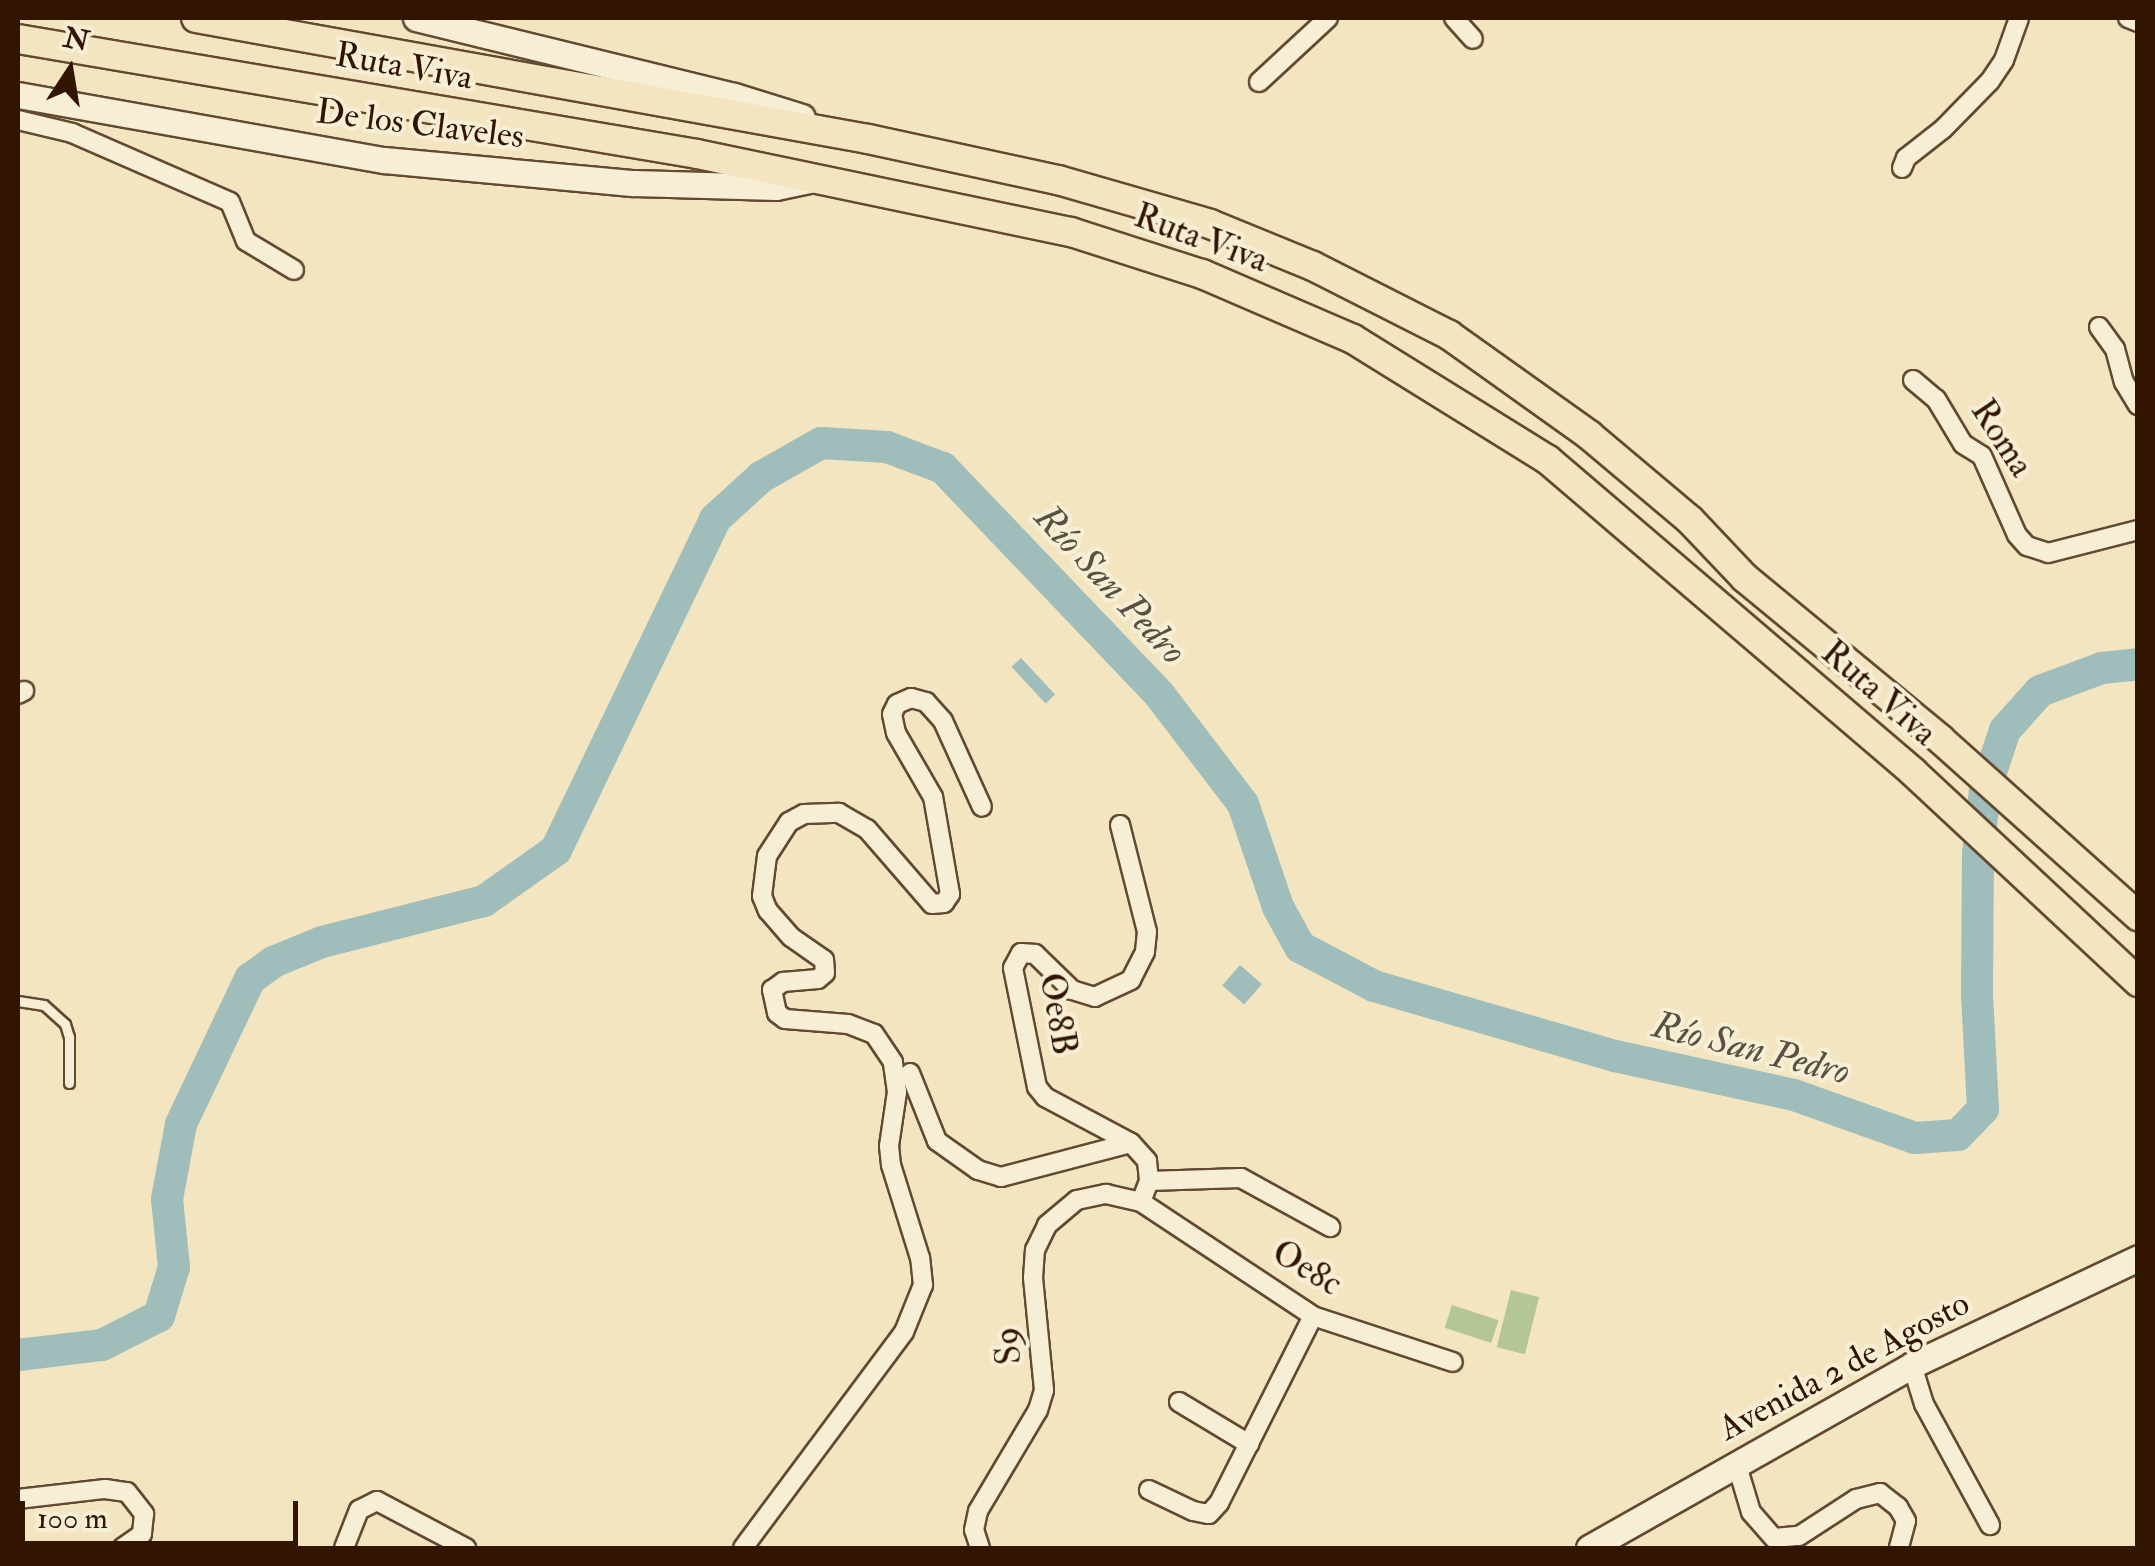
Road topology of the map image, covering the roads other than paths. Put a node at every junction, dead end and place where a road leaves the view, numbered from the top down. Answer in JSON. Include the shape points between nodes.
{"nodes":[{"id":1,"x":196,"y":18,"type":"edge"},
{"id":2,"x":416,"y":18,"type":"edge"},
{"id":3,"x":1328,"y":18,"type":"edge"},
{"id":4,"x":1454,"y":18,"type":"edge"},
{"id":5,"x":2019,"y":18,"type":"edge"},
{"id":6,"x":2128,"y":18,"type":"edge"},
{"id":7,"x":2138,"y":22,"type":"edge"},
{"id":8,"x":18,"y":39,"type":"edge"},
{"id":9,"x":1473,"y":39,"type":"dead end"},
{"id":10,"x":1259,"y":82,"type":"dead end"},
{"id":11,"x":18,"y":96,"type":"edge"},
{"id":12,"x":18,"y":120,"type":"edge"},
{"id":13,"x":868,"y":138,"type":"junction"},
{"id":14,"x":1902,"y":168,"type":"dead end"},
{"id":15,"x":816,"y":179,"type":"junction"},
{"id":16,"x":294,"y":270,"type":"dead end"},
{"id":17,"x":2099,"y":327,"type":"dead end"},
{"id":18,"x":1913,"y":380,"type":"dead end"},
{"id":19,"x":2138,"y":405,"type":"edge"},
{"id":20,"x":2138,"y":510,"type":"edge"},
{"id":21,"x":2134,"y":531,"type":"edge"},
{"id":22,"x":982,"y":807,"type":"dead end"},
{"id":23,"x":1120,"y":825,"type":"dead end"},
{"id":24,"x":2138,"y":916,"type":"edge"},
{"id":25,"x":2138,"y":982,"type":"edge"},
{"id":26,"x":18,"y":1001,"type":"edge"},
{"id":27,"x":910,"y":1073,"type":"dead end"},
{"id":28,"x":69,"y":1082,"type":"dead end"},
{"id":29,"x":1132,"y":1143,"type":"junction"},
{"id":30,"x":1149,"y":1182,"type":"junction"},
{"id":31,"x":1141,"y":1202,"type":"junction"},
{"id":32,"x":1330,"y":1227,"type":"dead end"},
{"id":33,"x":2138,"y":1258,"type":"edge"},
{"id":34,"x":1312,"y":1316,"type":"junction"},
{"id":35,"x":1453,"y":1362,"type":"dead end"},
{"id":36,"x":1912,"y":1365,"type":"junction"},
{"id":37,"x":1178,"y":1402,"type":"dead end"},
{"id":38,"x":1249,"y":1444,"type":"junction"},
{"id":39,"x":1736,"y":1462,"type":"junction"},
{"id":40,"x":1149,"y":1490,"type":"dead end"},
{"id":41,"x":18,"y":1499,"type":"edge"},
{"id":42,"x":1990,"y":1524,"type":"dead end"},
{"id":43,"x":122,"y":1548,"type":"edge"},
{"id":44,"x":344,"y":1548,"type":"edge"},
{"id":45,"x":466,"y":1548,"type":"edge"},
{"id":46,"x":742,"y":1548,"type":"edge"},
{"id":47,"x":980,"y":1548,"type":"edge"},
{"id":48,"x":1589,"y":1548,"type":"edge"},
{"id":49,"x":1898,"y":1548,"type":"edge"}],
"edges":[{"from":1,"to":13,"type":"highway","name":"Ruta Viva"},
{"from":2,"to":13,"type":"main road","via":[[734,96]]},
{"from":3,"to":10,"type":"street"},
{"from":4,"to":9,"type":"street"},
{"from":5,"to":14,"type":"street","via":[[1990,81]]},
{"from":6,"to":7,"type":"street"},
{"from":8,"to":15,"type":"highway","name":"Ruta Viva"},
{"from":11,"to":15,"type":"main road","name":"De los Claveles","via":[[384,160],[634,183],[776,187]]},
{"from":12,"to":16,"type":"street","via":[[72,133],[230,202],[246,240]]},
{"from":13,"to":24,"type":"highway","name":"Ruta Viva","via":[[1058,180],[1210,224],[1313,266],[1449,335],[1588,435],[1690,520],[1746,578]]},
{"from":15,"to":25,"type":"highway","name":"Ruta Viva","via":[[1071,232],[1202,274],[1353,339],[1548,460],[1913,772]]},
{"from":17,"to":19,"type":"street"},
{"from":18,"to":21,"type":"street","name":"Roma","via":[[1945,410],[1962,444],[1982,456],[2027,546],[2048,553]]},
{"from":20,"to":21,"type":"street"},
{"from":22,"to":46,"type":"street","via":[[942,721],[926,702],[911,698],[892,714],[933,797],[950,894],[944,903],[932,904],[867,829],[839,813],[804,814],[789,822],[767,856],[762,896],[768,910],[824,960],[825,973],[772,990],[776,1013],[861,1029],[885,1045],[894,1062],[891,1166],[923,1285],[904,1332]]},
{"from":23,"to":29,"type":"street","name":"Oe8B","via":[[1148,932],[1131,980],[1095,997],[1072,990],[1035,954],[1021,953],[1012,968],[1038,1087],[1045,1097]]},
{"from":26,"to":28,"type":"lane","via":[[44,1005],[65,1024]]},
{"from":27,"to":29,"type":"street","via":[[937,1140],[978,1170],[1001,1177]]},
{"from":29,"to":30,"type":"street","via":[[1147,1161]]},
{"from":30,"to":31,"type":"street"},
{"from":30,"to":32,"type":"street","via":[[1241,1178]]},
{"from":31,"to":34,"type":"street","name":"Oe8c"},
{"from":31,"to":47,"type":"street","name":"S9","via":[[1106,1194],[1077,1200],[1046,1225],[1032,1278],[1044,1390],[978,1511],[974,1530]]},
{"from":33,"to":36,"type":"main road","name":"Avenida 2 de Agosto"},
{"from":34,"to":35,"type":"street","name":"Oe8c"},
{"from":34,"to":38,"type":"street"},
{"from":36,"to":39,"type":"main road","name":"Avenida 2 de Agosto"},
{"from":36,"to":42,"type":"street","via":[[1924,1404]]},
{"from":37,"to":38,"type":"street"},
{"from":38,"to":40,"type":"street","via":[[1208,1514]]},
{"from":39,"to":48,"type":"main road","name":"Avenida 2 de Agosto"},
{"from":39,"to":49,"type":"street","via":[[1751,1512],[1774,1538],[1799,1536],[1856,1499],[1880,1492],[1906,1521]]},
{"from":41,"to":43,"type":"street","via":[[126,1492],[144,1514],[142,1534]]},
{"from":44,"to":45,"type":"street","via":[[359,1510],[378,1501]]}]}
